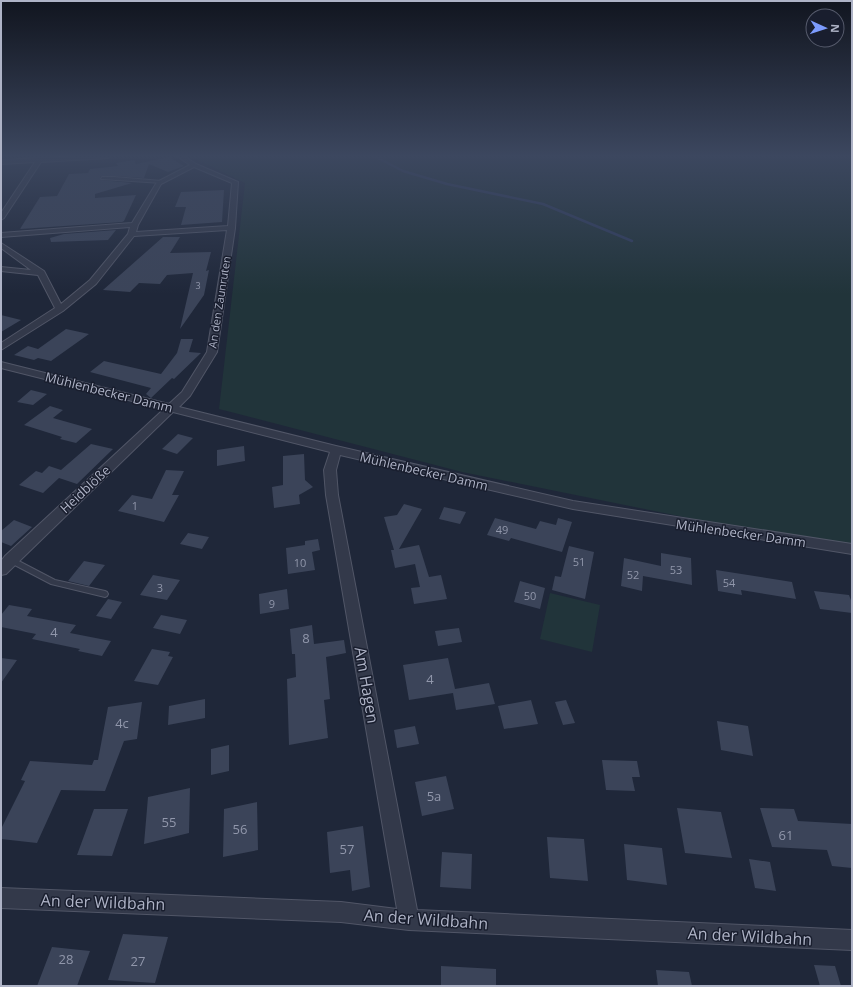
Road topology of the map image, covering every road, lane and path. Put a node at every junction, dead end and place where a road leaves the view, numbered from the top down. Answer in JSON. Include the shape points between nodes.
{"nodes":[{"id":1,"x":11,"y":202,"type":"edge"},
{"id":2,"x":149,"y":202,"type":"edge"},
{"id":3,"x":233,"y":202,"type":"edge"},
{"id":4,"x":1,"y":218,"type":"edge"},
{"id":5,"x":134,"y":225,"type":"junction"},
{"id":6,"x":230,"y":228,"type":"junction"},
{"id":7,"x":132,"y":234,"type":"junction"},
{"id":8,"x":1,"y":235,"type":"edge"},
{"id":9,"x":1,"y":245,"type":"edge"},
{"id":10,"x":1,"y":269,"type":"edge"},
{"id":11,"x":41,"y":273,"type":"junction"},
{"id":12,"x":60,"y":309,"type":"junction"},
{"id":13,"x":1,"y":347,"type":"edge"},
{"id":14,"x":1,"y":364,"type":"edge"},
{"id":15,"x":171,"y":408,"type":"junction"},
{"id":16,"x":336,"y":450,"type":"junction"},
{"id":17,"x":852,"y":549,"type":"edge"},
{"id":18,"x":5,"y":558,"type":"edge"},
{"id":19,"x":1,"y":570,"type":"edge"},
{"id":20,"x":105,"y":594,"type":"dead end"},
{"id":21,"x":1,"y":898,"type":"edge"},
{"id":22,"x":409,"y":920,"type":"junction"},
{"id":23,"x":852,"y":940,"type":"edge"}],
"edges":[{"from":1,"to":4,"type":"street"},
{"from":2,"to":5,"type":"street"},
{"from":3,"to":6,"type":"street","name":"An den Zaunruten"},
{"from":5,"to":7,"type":"street"},
{"from":5,"to":8,"type":"street"},
{"from":6,"to":7,"type":"street"},
{"from":6,"to":15,"type":"street","name":"An den Zaunruten","via":[[212,352],[186,394]]},
{"from":7,"to":12,"type":"street","via":[[94,282]]},
{"from":9,"to":11,"type":"street"},
{"from":10,"to":11,"type":"street"},
{"from":11,"to":12,"type":"street"},
{"from":12,"to":13,"type":"street"},
{"from":14,"to":15,"type":"street","name":"Mühlenbecker Damm"},
{"from":15,"to":16,"type":"street","name":"Mühlenbecker Damm"},
{"from":15,"to":18,"type":"street","name":"Heidblöße"},
{"from":16,"to":17,"type":"street","name":"Mühlenbecker Damm","via":[[573,505]]},
{"from":16,"to":22,"type":"street","name":"Am Hagen","via":[[330,470],[332,495]]},
{"from":18,"to":19,"type":"street","name":"Heidblöße"},
{"from":18,"to":20,"type":"lane","via":[[53,582]]},
{"from":21,"to":22,"type":"street","name":"An der Wildbahn","via":[[341,912]]},
{"from":22,"to":23,"type":"street","name":"An der Wildbahn"}]}
